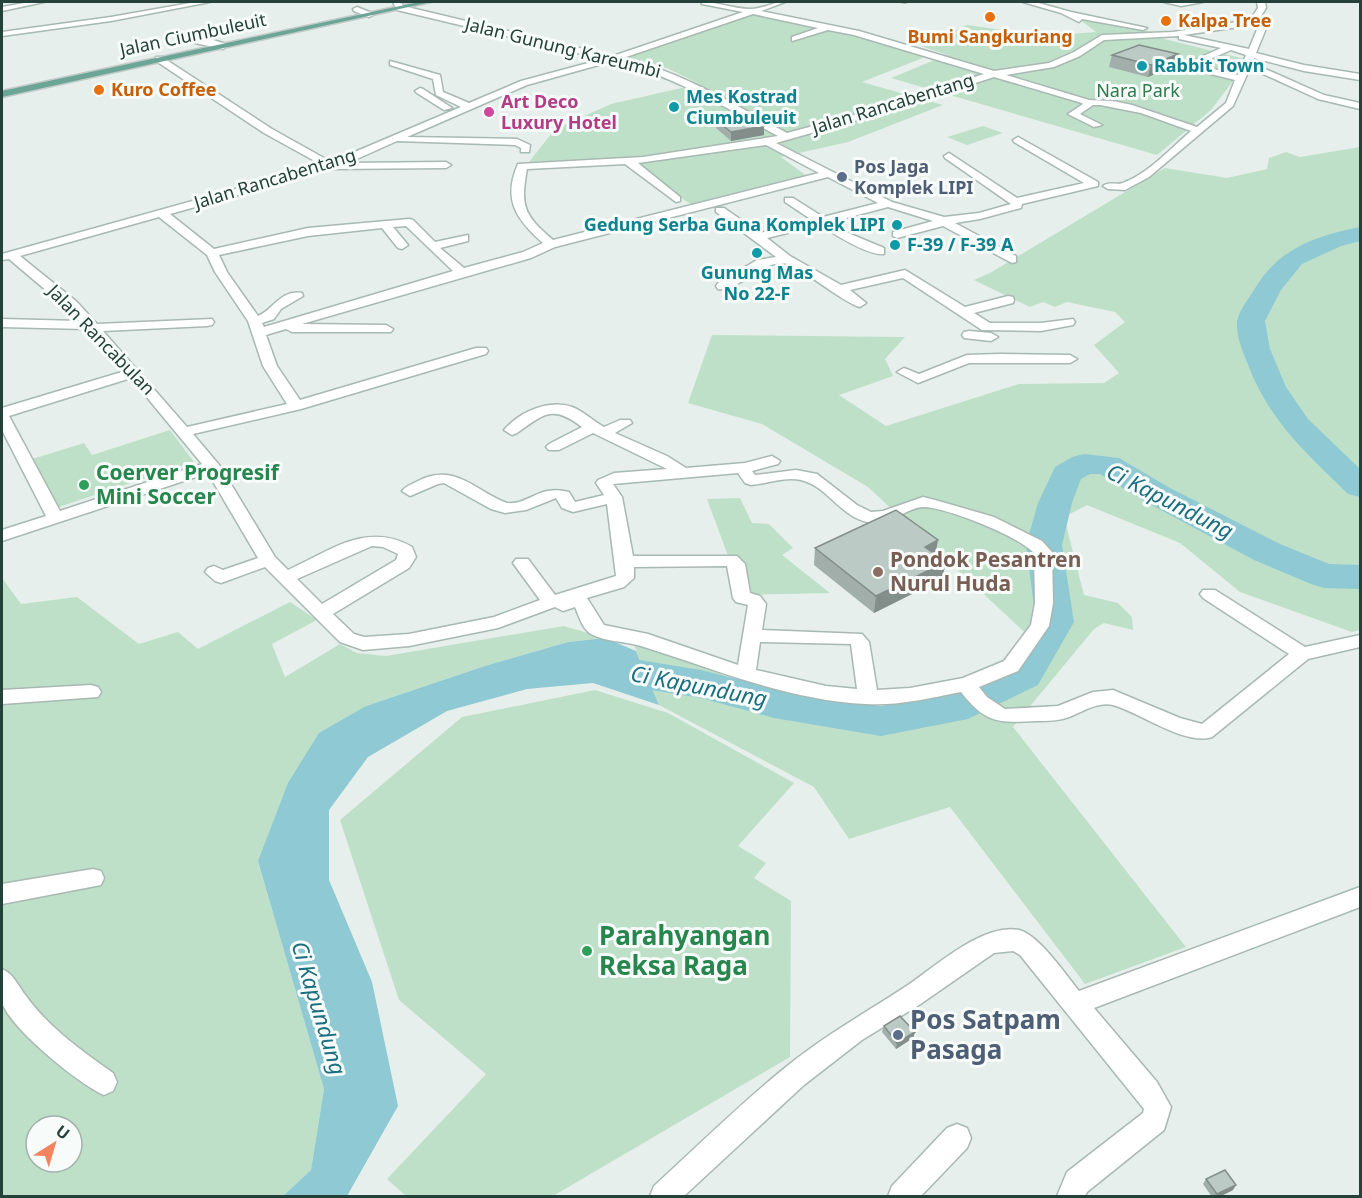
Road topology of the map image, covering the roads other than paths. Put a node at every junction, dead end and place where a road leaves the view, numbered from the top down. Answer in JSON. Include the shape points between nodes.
{"nodes":[{"id":1,"x":40,"y":2,"type":"edge"},
{"id":2,"x":206,"y":2,"type":"edge"},
{"id":3,"x":427,"y":2,"type":"edge"},
{"id":4,"x":705,"y":2,"type":"edge"},
{"id":5,"x":781,"y":2,"type":"edge"},
{"id":6,"x":1030,"y":2,"type":"edge"},
{"id":7,"x":1168,"y":2,"type":"edge"},
{"id":8,"x":1199,"y":2,"type":"edge"},
{"id":9,"x":1261,"y":2,"type":"edge"},
{"id":10,"x":398,"y":5,"type":"edge"},
{"id":11,"x":1059,"y":5,"type":"edge"},
{"id":12,"x":2,"y":9,"type":"edge"},
{"id":13,"x":357,"y":9,"type":"dead end"},
{"id":14,"x":754,"y":11,"type":"junction"},
{"id":15,"x":1069,"y":14,"type":"junction"},
{"id":16,"x":369,"y":15,"type":"junction"},
{"id":17,"x":1253,"y":22,"type":"junction"},
{"id":18,"x":827,"y":27,"type":"junction"},
{"id":19,"x":2,"y":34,"type":"edge"},
{"id":20,"x":1173,"y":34,"type":"junction"},
{"id":21,"x":1102,"y":38,"type":"junction"},
{"id":22,"x":795,"y":39,"type":"dead end"},
{"id":23,"x":198,"y":43,"type":"dead end"},
{"id":24,"x":224,"y":46,"type":"junction"},
{"id":25,"x":1229,"y":48,"type":"junction"},
{"id":26,"x":1249,"y":57,"type":"junction"},
{"id":27,"x":615,"y":58,"type":"junction"},
{"id":28,"x":159,"y":59,"type":"junction"},
{"id":29,"x":393,"y":63,"type":"dead end"},
{"id":30,"x":993,"y":74,"type":"junction"},
{"id":31,"x":1360,"y":77,"type":"edge"},
{"id":32,"x":1241,"y":80,"type":"junction"},
{"id":33,"x":420,"y":91,"type":"dead end"},
{"id":34,"x":2,"y":94,"type":"edge"},
{"id":35,"x":1089,"y":103,"type":"junction"},
{"id":36,"x":470,"y":106,"type":"junction"},
{"id":37,"x":1360,"y":106,"type":"edge"},
{"id":38,"x":456,"y":113,"type":"junction"},
{"id":39,"x":1097,"y":125,"type":"dead end"},
{"id":40,"x":1199,"y":131,"type":"junction"},
{"id":41,"x":785,"y":136,"type":"junction"},
{"id":42,"x":393,"y":140,"type":"junction"},
{"id":43,"x":1018,"y":140,"type":"dead end"},
{"id":44,"x":767,"y":142,"type":"junction"},
{"id":45,"x":525,"y":150,"type":"dead end"},
{"id":46,"x":949,"y":156,"type":"dead end"},
{"id":47,"x":628,"y":161,"type":"junction"},
{"id":48,"x":446,"y":165,"type":"dead end"},
{"id":49,"x":331,"y":166,"type":"junction"},
{"id":50,"x":828,"y":174,"type":"junction"},
{"id":51,"x":1108,"y":186,"type":"dead end"},
{"id":52,"x":676,"y":199,"type":"dead end"},
{"id":53,"x":789,"y":200,"type":"dead end"},
{"id":54,"x":1016,"y":202,"type":"junction"},
{"id":55,"x":888,"y":204,"type":"junction"},
{"id":56,"x":720,"y":210,"type":"dead end"},
{"id":57,"x":161,"y":213,"type":"junction"},
{"id":58,"x":823,"y":222,"type":"junction"},
{"id":59,"x":944,"y":222,"type":"junction"},
{"id":60,"x":385,"y":225,"type":"junction"},
{"id":61,"x":897,"y":234,"type":"dead end"},
{"id":62,"x":758,"y":237,"type":"junction"},
{"id":63,"x":464,"y":238,"type":"dead end"},
{"id":64,"x":551,"y":244,"type":"junction"},
{"id":65,"x":402,"y":245,"type":"dead end"},
{"id":66,"x":432,"y":246,"type":"junction"},
{"id":67,"x":212,"y":253,"type":"junction"},
{"id":68,"x":7,"y":256,"type":"edge"},
{"id":69,"x":786,"y":259,"type":"junction"},
{"id":70,"x":1012,"y":259,"type":"dead end"},
{"id":71,"x":462,"y":272,"type":"junction"},
{"id":72,"x":904,"y":273,"type":"junction"},
{"id":73,"x":722,"y":286,"type":"dead end"},
{"id":74,"x":839,"y":289,"type":"junction"},
{"id":75,"x":297,"y":296,"type":"dead end"},
{"id":76,"x":1008,"y":300,"type":"dead end"},
{"id":77,"x":860,"y":303,"type":"dead end"},
{"id":78,"x":962,"y":312,"type":"junction"},
{"id":79,"x":207,"y":322,"type":"dead end"},
{"id":80,"x":1068,"y":322,"type":"dead end"},
{"id":81,"x":2,"y":323,"type":"edge"},
{"id":82,"x":92,"y":326,"type":"junction"},
{"id":83,"x":256,"y":327,"type":"junction"},
{"id":84,"x":275,"y":327,"type":"junction"},
{"id":85,"x":386,"y":329,"type":"dead end"},
{"id":86,"x":989,"y":332,"type":"junction"},
{"id":87,"x":969,"y":335,"type":"dead end"},
{"id":88,"x":481,"y":351,"type":"dead end"},
{"id":89,"x":1000,"y":357,"type":"junction"},
{"id":90,"x":1070,"y":359,"type":"dead end"},
{"id":91,"x":904,"y":372,"type":"dead end"},
{"id":92,"x":134,"y":373,"type":"junction"},
{"id":93,"x":296,"y":406,"type":"junction"},
{"id":94,"x":2,"y":414,"type":"edge"},
{"id":95,"x":625,"y":423,"type":"dead end"},
{"id":96,"x":512,"y":430,"type":"dead end"},
{"id":97,"x":599,"y":430,"type":"junction"},
{"id":98,"x":183,"y":432,"type":"junction"},
{"id":99,"x":554,"y":447,"type":"dead end"},
{"id":100,"x":772,"y":461,"type":"dead end"},
{"id":101,"x":212,"y":466,"type":"junction"},
{"id":102,"x":741,"y":468,"type":"junction"},
{"id":103,"x":683,"y":473,"type":"junction"},
{"id":104,"x":410,"y":491,"type":"dead end"},
{"id":105,"x":614,"y":497,"type":"junction"},
{"id":106,"x":55,"y":518,"type":"junction"},
{"id":107,"x":2,"y":536,"type":"edge"},
{"id":108,"x":268,"y":560,"type":"junction"},
{"id":109,"x":626,"y":562,"type":"junction"},
{"id":110,"x":522,"y":563,"type":"dead end"},
{"id":111,"x":214,"y":572,"type":"dead end"},
{"id":112,"x":286,"y":576,"type":"junction"},
{"id":113,"x":1209,"y":594,"type":"dead end"},
{"id":114,"x":551,"y":602,"type":"junction"},
{"id":115,"x":521,"y":613,"type":"junction"},
{"id":116,"x":321,"y":614,"type":"junction"},
{"id":117,"x":753,"y":636,"type":"junction"},
{"id":118,"x":1360,"y":641,"type":"edge"},
{"id":119,"x":1302,"y":654,"type":"junction"},
{"id":120,"x":746,"y":675,"type":"junction"},
{"id":121,"x":966,"y":685,"type":"junction"},
{"id":122,"x":91,"y":692,"type":"dead end"},
{"id":123,"x":2,"y":697,"type":"edge"},
{"id":124,"x":868,"y":697,"type":"junction"},
{"id":125,"x":93,"y":878,"type":"dead end"},
{"id":126,"x":2,"y":894,"type":"edge"},
{"id":127,"x":1360,"y":897,"type":"edge"},
{"id":128,"x":2,"y":980,"type":"edge"},
{"id":129,"x":1074,"y":1004,"type":"junction"},
{"id":130,"x":105,"y":1082,"type":"dead end"},
{"id":131,"x":957,"y":1137,"type":"dead end"},
{"id":132,"x":664,"y":1197,"type":"edge"},
{"id":133,"x":902,"y":1197,"type":"edge"},
{"id":134,"x":1071,"y":1197,"type":"edge"}],
"edges":[{"from":1,"to":12,"type":"street"},
{"from":2,"to":19,"type":"street"},
{"from":3,"to":10,"type":"main road","name":"Jalan Ciumbuleuit"},
{"from":4,"to":14,"type":"street"},
{"from":5,"to":14,"type":"street","name":"Jalan Rancabentang"},
{"from":6,"to":11,"type":"street"},
{"from":7,"to":8,"type":"street"},
{"from":9,"to":17,"type":"street","via":[[1262,8]]},
{"from":10,"to":16,"type":"main road","name":"Jalan Ciumbuleuit"},
{"from":10,"to":27,"type":"street","name":"Jalan Gunung Kareumbi"},
{"from":11,"to":15,"type":"street"},
{"from":13,"to":16,"type":"street"},
{"from":14,"to":18,"type":"street"},
{"from":14,"to":27,"type":"street","name":"Jalan Rancabentang"},
{"from":15,"to":20,"type":"street"},
{"from":15,"to":21,"type":"street"},
{"from":16,"to":24,"type":"main road","name":"Jalan Ciumbuleuit"},
{"from":17,"to":20,"type":"street","name":"Jalan Rancabentang"},
{"from":17,"to":26,"type":"street","via":[[1263,26]]},
{"from":18,"to":22,"type":"street"},
{"from":18,"to":30,"type":"street"},
{"from":20,"to":21,"type":"street","name":"Jalan Rancabentang"},
{"from":20,"to":25,"type":"street"},
{"from":21,"to":30,"type":"street","name":"Jalan Rancabentang","via":[[1051,65]]},
{"from":23,"to":24,"type":"street"},
{"from":24,"to":28,"type":"main road","name":"Jalan Ciumbuleuit"},
{"from":25,"to":26,"type":"street"},
{"from":25,"to":32,"type":"street","via":[[1190,66]]},
{"from":26,"to":31,"type":"street"},
{"from":26,"to":32,"type":"street"},
{"from":26,"to":37,"type":"street","via":[[1321,98]]},
{"from":27,"to":36,"type":"street","name":"Jalan Rancabentang","via":[[524,83]]},
{"from":27,"to":41,"type":"street","name":"Jalan Gunung Kareumbi","via":[[662,72]]},
{"from":28,"to":34,"type":"main road","name":"Jalan Ciumbuleuit"},
{"from":28,"to":49,"type":"street","via":[[268,132]]},
{"from":29,"to":36,"type":"street","via":[[437,77],[439,93]]},
{"from":30,"to":35,"type":"street"},
{"from":30,"to":41,"type":"street","name":"Jalan Rancabentang","via":[[872,114]]},
{"from":32,"to":40,"type":"street","via":[[1230,104]]},
{"from":33,"to":38,"type":"street"},
{"from":35,"to":39,"type":"street","via":[[1073,114]]},
{"from":35,"to":40,"type":"street","via":[[1121,105]]},
{"from":36,"to":38,"type":"street","name":"Jalan Rancabentang"},
{"from":38,"to":42,"type":"street","name":"Jalan Rancabentang"},
{"from":40,"to":51,"type":"street","via":[[1145,175],[1125,187]]},
{"from":41,"to":44,"type":"street","name":"Jalan Rancabentang"},
{"from":42,"to":45,"type":"street","via":[[517,142]]},
{"from":42,"to":49,"type":"street","name":"Jalan Rancabentang"},
{"from":43,"to":54,"type":"street","via":[[1094,184]]},
{"from":44,"to":47,"type":"street","name":"Jalan Rancabentang"},
{"from":44,"to":50,"type":"street"},
{"from":46,"to":54,"type":"street"},
{"from":47,"to":52,"type":"street"},
{"from":47,"to":64,"type":"street","name":"Jalan Rancabentang","via":[[522,166],[518,206],[522,219]]},
{"from":48,"to":49,"type":"street"},
{"from":49,"to":57,"type":"street","name":"Jalan Rancabentang"},
{"from":50,"to":55,"type":"street"},
{"from":50,"to":64,"type":"street"},
{"from":53,"to":58,"type":"street"},
{"from":54,"to":59,"type":"street","via":[[1017,206]]},
{"from":55,"to":58,"type":"street"},
{"from":55,"to":59,"type":"street"},
{"from":56,"to":62,"type":"street"},
{"from":57,"to":67,"type":"street"},
{"from":57,"to":68,"type":"street","name":"Jalan Rancabentang"},
{"from":58,"to":62,"type":"street"},
{"from":58,"to":72,"type":"street","via":[[884,254],[879,258]]},
{"from":59,"to":61,"type":"street"},
{"from":59,"to":70,"type":"street"},
{"from":60,"to":65,"type":"street"},
{"from":60,"to":66,"type":"street","via":[[409,222]]},
{"from":60,"to":67,"type":"street","via":[[308,232]]},
{"from":62,"to":69,"type":"street"},
{"from":63,"to":66,"type":"street"},
{"from":64,"to":71,"type":"street","via":[[527,255]]},
{"from":66,"to":71,"type":"street"},
{"from":67,"to":83,"type":"street"},
{"from":68,"to":82,"type":"street","name":"Jalan Rancabulan","via":[[72,305]]},
{"from":69,"to":73,"type":"street","via":[[761,263]]},
{"from":69,"to":74,"type":"street"},
{"from":71,"to":84,"type":"street"},
{"from":72,"to":74,"type":"street"},
{"from":72,"to":78,"type":"street"},
{"from":74,"to":77,"type":"street"},
{"from":75,"to":83,"type":"street","via":[[276,306]]},
{"from":76,"to":78,"type":"street"},
{"from":78,"to":86,"type":"street"},
{"from":79,"to":82,"type":"street"},
{"from":80,"to":86,"type":"street"},
{"from":81,"to":82,"type":"street"},
{"from":82,"to":92,"type":"street","name":"Jalan Rancabulan"},
{"from":83,"to":84,"type":"street"},
{"from":83,"to":93,"type":"street","via":[[270,366]]},
{"from":84,"to":85,"type":"street"},
{"from":86,"to":87,"type":"street"},
{"from":86,"to":89,"type":"street"},
{"from":88,"to":93,"type":"street"},
{"from":89,"to":90,"type":"street"},
{"from":89,"to":91,"type":"street","via":[[959,361],[918,379]]},
{"from":92,"to":94,"type":"street"},
{"from":92,"to":98,"type":"street","name":"Jalan Rancabulan"},
{"from":93,"to":98,"type":"street"},
{"from":94,"to":106,"type":"street"},
{"from":95,"to":97,"type":"street"},
{"from":96,"to":97,"type":"street","via":[[535,414],[562,409]]},
{"from":97,"to":99,"type":"street"},
{"from":97,"to":103,"type":"street"},
{"from":98,"to":101,"type":"street","name":"Jalan Rancabulan"},
{"from":100,"to":102,"type":"street"},
{"from":101,"to":106,"type":"street"},
{"from":101,"to":108,"type":"street","name":"Jalan Rancabulan"},
{"from":102,"to":103,"type":"street"},
{"from":102,"to":121,"type":"street","via":[[751,480],[791,474],[812,478],[856,513],[869,517],[879,518],[913,504],[930,503],[992,522],[1040,547],[1044,603],[1040,626],[1011,666]]},
{"from":103,"to":105,"type":"street","via":[[608,480],[604,483]]},
{"from":104,"to":105,"type":"street","via":[[443,478],[505,508],[555,493],[563,495],[567,505],[573,507]]},
{"from":105,"to":109,"type":"street"},
{"from":106,"to":107,"type":"street"},
{"from":108,"to":111,"type":"street","via":[[221,577]]},
{"from":108,"to":112,"type":"street","name":"Jalan Rancabulan"},
{"from":109,"to":114,"type":"street","via":[[626,578],[618,583]]},
{"from":109,"to":117,"type":"street","via":[[731,560],[736,564],[742,598],[757,602]]},
{"from":110,"to":114,"type":"street"},
{"from":112,"to":116,"type":"street","name":"Jalan Rancabulan"},
{"from":112,"to":116,"type":"street","via":[[377,539],[406,551],[403,564]]},
{"from":113,"to":119,"type":"street"},
{"from":114,"to":115,"type":"street"},
{"from":115,"to":116,"type":"street","name":"Jalan Rancabulan","via":[[498,622],[409,640],[363,644],[348,638]]},
{"from":115,"to":120,"type":"street","via":[[536,615],[578,600],[598,630],[640,639]]},
{"from":117,"to":120,"type":"street"},
{"from":117,"to":124,"type":"street","via":[[855,638],[860,642]]},
{"from":118,"to":119,"type":"street"},
{"from":119,"to":121,"type":"street","via":[[1205,732],[1175,724],[1115,697],[1093,699],[1060,713],[1002,716],[980,702]]},
{"from":120,"to":124,"type":"street","via":[[826,693]]},
{"from":121,"to":124,"type":"street","via":[[910,695]]},
{"from":122,"to":123,"type":"street"},
{"from":125,"to":126,"type":"street"},
{"from":127,"to":129,"type":"street"},
{"from":128,"to":130,"type":"street","via":[[30,1023]]},
{"from":129,"to":132,"type":"street","via":[[1017,940],[989,943],[853,1032],[795,1076]]},
{"from":129,"to":134,"type":"street","via":[[1149,1091],[1158,1107],[1154,1121],[1077,1182]]},
{"from":131,"to":133,"type":"street"}]}
